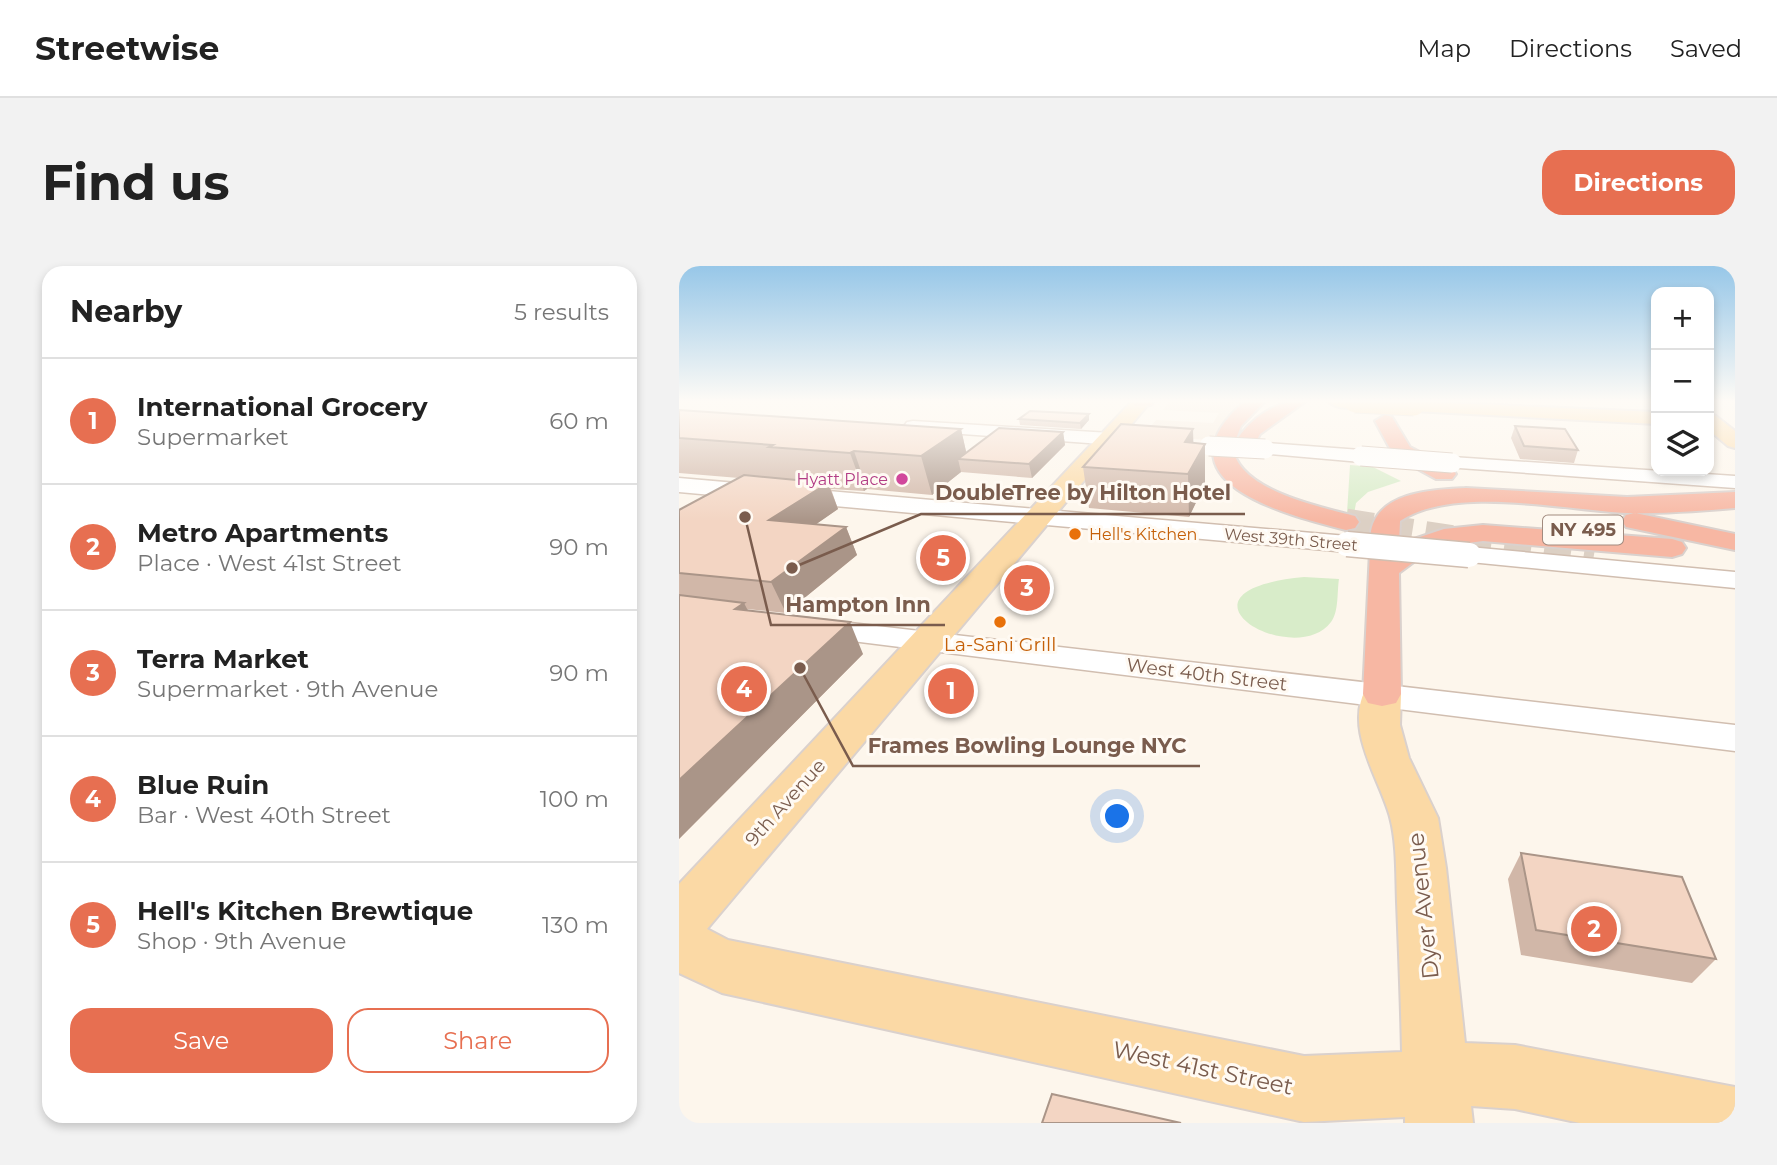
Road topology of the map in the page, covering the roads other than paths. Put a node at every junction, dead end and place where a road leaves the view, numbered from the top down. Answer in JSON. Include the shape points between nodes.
{"nodes":[{"id":1,"x":1104,"y":441,"type":"edge"},
{"id":2,"x":1144,"y":441,"type":"edge"},
{"id":3,"x":1225,"y":441,"type":"edge"},
{"id":4,"x":1246,"y":441,"type":"edge"},
{"id":5,"x":1375,"y":441,"type":"edge"},
{"id":6,"x":1397,"y":441,"type":"edge"},
{"id":7,"x":1163,"y":442,"type":"edge"},
{"id":8,"x":1208,"y":450,"type":"junction"},
{"id":9,"x":1449,"y":474,"type":"junction"},
{"id":10,"x":1735,"y":482,"type":"edge"},
{"id":11,"x":679,"y":485,"type":"edge"},
{"id":12,"x":1536,"y":488,"type":"junction"},
{"id":13,"x":1296,"y":493,"type":"junction"},
{"id":14,"x":1735,"y":498,"type":"edge"},
{"id":15,"x":1038,"y":516,"type":"junction"},
{"id":16,"x":1431,"y":518,"type":"dead end"},
{"id":17,"x":1347,"y":524,"type":"junction"},
{"id":18,"x":1735,"y":542,"type":"edge"},
{"id":19,"x":1735,"y":548,"type":"edge"},
{"id":20,"x":1735,"y":555,"type":"edge"},
{"id":21,"x":1384,"y":563,"type":"junction"},
{"id":22,"x":1735,"y":580,"type":"edge"},
{"id":23,"x":775,"y":623,"type":"edge"},
{"id":24,"x":929,"y":642,"type":"junction"},
{"id":25,"x":1383,"y":694,"type":"junction"},
{"id":26,"x":1735,"y":737,"type":"edge"},
{"id":27,"x":679,"y":922,"type":"edge"},
{"id":28,"x":679,"y":944,"type":"edge"},
{"id":29,"x":1438,"y":1100,"type":"edge"},
{"id":30,"x":1735,"y":1121,"type":"edge"}],
"edges":[{"from":1,"to":15,"type":"main road","name":"9th Avenue"},
{"from":2,"to":7,"type":"street"},
{"from":3,"to":8,"type":"highway","via":[[1222,449]]},
{"from":4,"to":13,"type":"highway","via":[[1243,451],[1260,472]]},
{"from":5,"to":9,"type":"highway","via":[[1381,455],[1404,472]]},
{"from":6,"to":12,"type":"highway","via":[[1402,451],[1436,470]]},
{"from":8,"to":9,"type":"street","bridge":true,"via":[[1361,456]]},
{"from":8,"to":13,"type":"highway","via":[[1251,480]]},
{"from":8,"to":17,"type":"highway","via":[[1237,478],[1262,493]]},
{"from":9,"to":10,"type":"street"},
{"from":9,"to":12,"type":"highway"},
{"from":9,"to":21,"type":"highway","via":[[1372,501],[1369,519]]},
{"from":11,"to":15,"type":"street","name":"West 39th Street"},
{"from":12,"to":14,"type":"highway"},
{"from":13,"to":17,"type":"highway"},
{"from":14,"to":21,"type":"highway","via":[[1630,505],[1490,495],[1439,497],[1416,502],[1389,517]]},
{"from":15,"to":17,"type":"street","name":"West 39th Street"},
{"from":15,"to":24,"type":"main road","name":"9th Avenue"},
{"from":16,"to":19,"type":"highway","number":"NY 495","via":[[1665,537]]},
{"from":17,"to":22,"type":"street","name":"West 39th Street","bridge":true,"via":[[1469,555]]},
{"from":18,"to":21,"type":"highway","via":[[1630,520],[1465,502],[1413,512],[1402,523]]},
{"from":20,"to":21,"type":"highway","via":[[1483,533],[1413,547]]},
{"from":21,"to":25,"type":"highway"},
{"from":23,"to":24,"type":"street","name":"West 40th Street"},
{"from":24,"to":25,"type":"street","name":"West 40th Street"},
{"from":24,"to":27,"type":"main road","name":"9th Avenue"},
{"from":25,"to":26,"type":"street","name":"West 40th Street"},
{"from":25,"to":29,"type":"main road","name":"Dyer Avenue","via":[[1380,725],[1388,758],[1414,818],[1422,868]]},
{"from":28,"to":29,"type":"main road","name":"West 41st Street","via":[[722,966],[1304,1089],[1385,1087]]},
{"from":29,"to":30,"type":"main road","name":"West 41st Street","via":[[1471,1074],[1515,1077]]}]}
